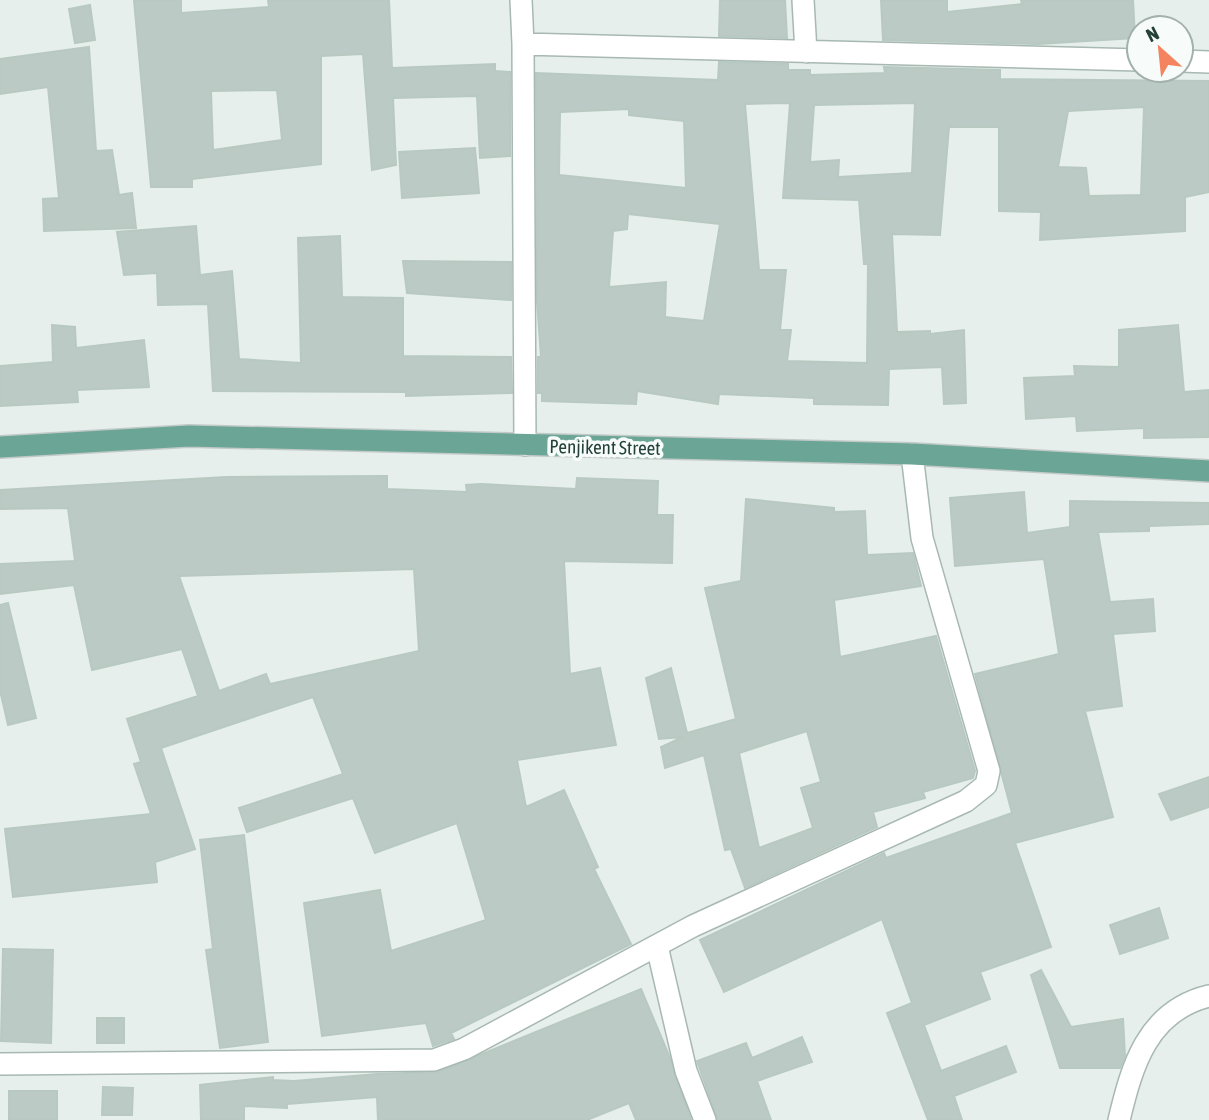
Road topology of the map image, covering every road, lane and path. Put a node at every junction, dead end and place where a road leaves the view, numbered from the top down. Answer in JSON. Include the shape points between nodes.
{"nodes":[{"id":1,"x":521,"y":0,"type":"edge"},
{"id":2,"x":803,"y":0,"type":"edge"},
{"id":3,"x":523,"y":44,"type":"junction"},
{"id":4,"x":806,"y":52,"type":"junction"},
{"id":5,"x":1125,"y":60,"type":"edge"},
{"id":6,"x":524,"y":445,"type":"junction"},
{"id":7,"x":0,"y":447,"type":"edge"},
{"id":8,"x":912,"y":454,"type":"junction"},
{"id":9,"x":1209,"y":471,"type":"edge"},
{"id":10,"x":657,"y":946,"type":"junction"},
{"id":11,"x":1209,"y":996,"type":"edge"},
{"id":12,"x":0,"y":1064,"type":"edge"},
{"id":13,"x":705,"y":1120,"type":"edge"},
{"id":14,"x":1119,"y":1120,"type":"edge"}],
"edges":[{"from":1,"to":3,"type":"street"},
{"from":2,"to":4,"type":"street"},
{"from":3,"to":4,"type":"street"},
{"from":3,"to":6,"type":"street"},
{"from":4,"to":5,"type":"street"},
{"from":6,"to":7,"type":"main road","name":"Penjikent Street","via":[[189,436]]},
{"from":6,"to":8,"type":"main road","name":"Penjikent Street"},
{"from":8,"to":9,"type":"main road","name":"Penjikent Street"},
{"from":8,"to":10,"type":"street","via":[[922,538],[989,771],[986,785],[967,801]]},
{"from":10,"to":12,"type":"street","via":[[464,1049],[434,1060]]},
{"from":10,"to":13,"type":"street","via":[[686,1071]]},
{"from":11,"to":14,"type":"street","via":[[1192,1000],[1154,1030],[1133,1065]]}]}
